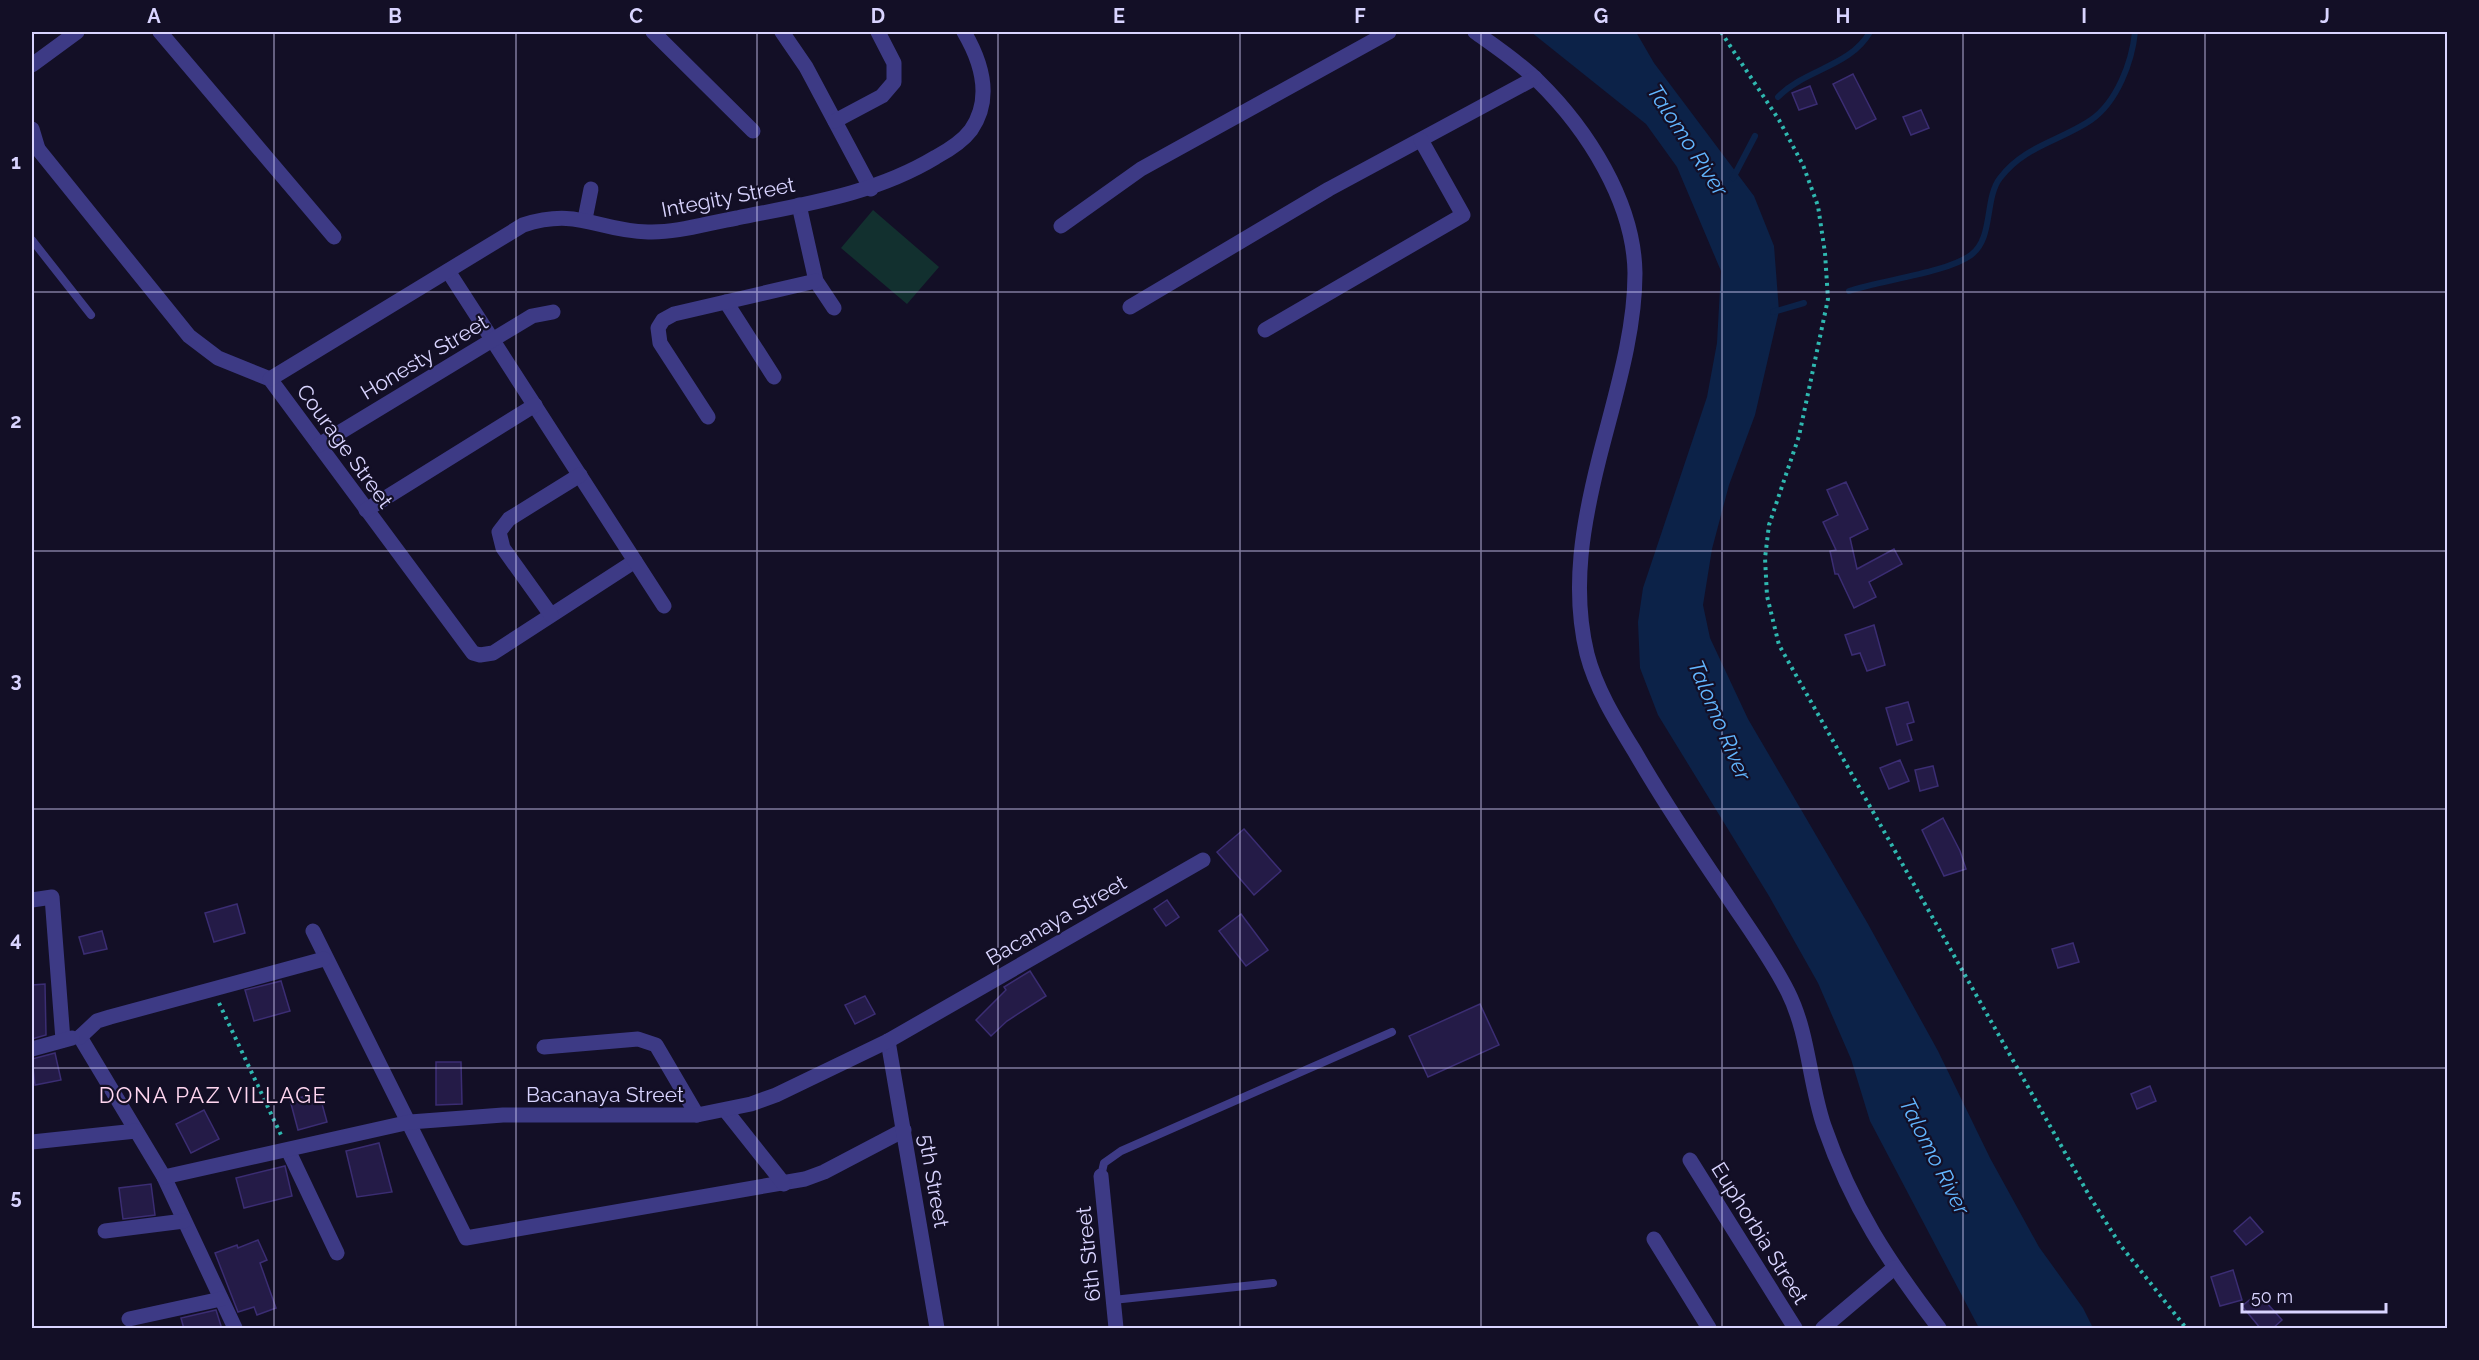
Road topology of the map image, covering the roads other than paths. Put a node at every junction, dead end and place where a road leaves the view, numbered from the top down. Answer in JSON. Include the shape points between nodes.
{"nodes":[{"id":1,"x":77,"y":32,"type":"edge"},
{"id":2,"x":160,"y":32,"type":"edge"},
{"id":3,"x":653,"y":32,"type":"edge"},
{"id":4,"x":782,"y":32,"type":"edge"},
{"id":5,"x":878,"y":32,"type":"edge"},
{"id":6,"x":964,"y":32,"type":"edge"},
{"id":7,"x":1389,"y":32,"type":"edge"},
{"id":8,"x":1475,"y":32,"type":"edge"},
{"id":9,"x":32,"y":65,"type":"edge"},
{"id":10,"x":1535,"y":78,"type":"junction"},
{"id":11,"x":835,"y":121,"type":"junction"},
{"id":12,"x":32,"y":129,"type":"edge"},
{"id":13,"x":753,"y":131,"type":"dead end"},
{"id":14,"x":1421,"y":140,"type":"junction"},
{"id":15,"x":35,"y":147,"type":"edge"},
{"id":16,"x":591,"y":189,"type":"dead end"},
{"id":17,"x":871,"y":189,"type":"junction"},
{"id":18,"x":799,"y":205,"type":"junction"},
{"id":19,"x":585,"y":219,"type":"junction"},
{"id":20,"x":1061,"y":226,"type":"dead end"},
{"id":21,"x":334,"y":237,"type":"dead end"},
{"id":22,"x":32,"y":240,"type":"edge"},
{"id":23,"x":448,"y":271,"type":"junction"},
{"id":24,"x":816,"y":281,"type":"junction"},
{"id":25,"x":726,"y":302,"type":"junction"},
{"id":26,"x":1130,"y":307,"type":"dead end"},
{"id":27,"x":834,"y":308,"type":"dead end"},
{"id":28,"x":553,"y":312,"type":"dead end"},
{"id":29,"x":91,"y":315,"type":"dead end"},
{"id":30,"x":1265,"y":330,"type":"dead end"},
{"id":31,"x":493,"y":340,"type":"junction"},
{"id":32,"x":774,"y":377,"type":"dead end"},
{"id":33,"x":270,"y":379,"type":"junction"},
{"id":34,"x":535,"y":405,"type":"junction"},
{"id":35,"x":708,"y":417,"type":"dead end"},
{"id":36,"x":319,"y":445,"type":"junction"},
{"id":37,"x":580,"y":475,"type":"junction"},
{"id":38,"x":366,"y":510,"type":"junction"},
{"id":39,"x":635,"y":561,"type":"junction"},
{"id":40,"x":664,"y":606,"type":"dead end"},
{"id":41,"x":551,"y":615,"type":"junction"},
{"id":42,"x":1203,"y":860,"type":"dead end"},
{"id":43,"x":32,"y":900,"type":"edge"},
{"id":44,"x":313,"y":931,"type":"dead end"},
{"id":45,"x":324,"y":958,"type":"junction"},
{"id":46,"x":1392,"y":1032,"type":"dead end"},
{"id":47,"x":80,"y":1037,"type":"junction"},
{"id":48,"x":63,"y":1040,"type":"junction"},
{"id":49,"x":888,"y":1041,"type":"junction"},
{"id":50,"x":544,"y":1047,"type":"dead end"},
{"id":51,"x":32,"y":1049,"type":"edge"},
{"id":52,"x":726,"y":1111,"type":"junction"},
{"id":53,"x":696,"y":1115,"type":"junction"},
{"id":54,"x":410,"y":1122,"type":"junction"},
{"id":55,"x":904,"y":1130,"type":"junction"},
{"id":56,"x":136,"y":1131,"type":"junction"},
{"id":57,"x":32,"y":1142,"type":"edge"},
{"id":58,"x":288,"y":1149,"type":"junction"},
{"id":59,"x":1690,"y":1160,"type":"dead end"},
{"id":60,"x":1101,"y":1176,"type":"joint"},
{"id":61,"x":164,"y":1177,"type":"junction"},
{"id":62,"x":784,"y":1184,"type":"junction"},
{"id":63,"x":184,"y":1221,"type":"junction"},
{"id":64,"x":105,"y":1232,"type":"dead end"},
{"id":65,"x":1654,"y":1239,"type":"dead end"},
{"id":66,"x":337,"y":1253,"type":"dead end"},
{"id":67,"x":1894,"y":1268,"type":"junction"},
{"id":68,"x":1273,"y":1282,"type":"dead end"},
{"id":69,"x":221,"y":1299,"type":"junction"},
{"id":70,"x":1113,"y":1300,"type":"junction"},
{"id":71,"x":129,"y":1319,"type":"dead end"},
{"id":72,"x":235,"y":1329,"type":"edge"},
{"id":73,"x":937,"y":1329,"type":"edge"},
{"id":74,"x":1116,"y":1329,"type":"edge"},
{"id":75,"x":1709,"y":1329,"type":"edge"},
{"id":76,"x":1795,"y":1329,"type":"edge"},
{"id":77,"x":1823,"y":1329,"type":"edge"},
{"id":78,"x":1939,"y":1329,"type":"edge"}],
"edges":[{"from":1,"to":9,"type":"street"},
{"from":2,"to":21,"type":"street"},
{"from":3,"to":13,"type":"street"},
{"from":4,"to":11,"type":"street"},
{"from":5,"to":11,"type":"street","via":[[894,63],[894,82],[882,96]]},
{"from":6,"to":17,"type":"street","name":"Integity Street","via":[[983,72],[973,128],[920,167]]},
{"from":7,"to":20,"type":"street","via":[[1141,169]]},
{"from":8,"to":10,"type":"street"},
{"from":10,"to":14,"type":"street"},
{"from":10,"to":67,"type":"street","via":[[1561,104],[1612,184],[1629,225],[1635,271],[1631,318],[1591,491],[1578,576],[1580,618],[1588,657],[1599,688],[1648,776],[1788,992],[1801,1020],[1824,1127],[1860,1211]]},
{"from":11,"to":17,"type":"street"},
{"from":12,"to":15,"type":"street","name":"Courage Street"},
{"from":14,"to":26,"type":"street"},
{"from":14,"to":30,"type":"street","via":[[1463,214]]},
{"from":15,"to":33,"type":"street","name":"Courage Street","via":[[189,336],[218,358]]},
{"from":16,"to":19,"type":"street"},
{"from":17,"to":18,"type":"street","name":"Integity Street"},
{"from":18,"to":19,"type":"street","name":"Integity Street","via":[[669,231],[631,230]]},
{"from":18,"to":24,"type":"street"},
{"from":19,"to":23,"type":"street","name":"Integity Street","via":[[544,219],[523,225]]},
{"from":22,"to":29,"type":"lane"},
{"from":23,"to":31,"type":"street"},
{"from":23,"to":33,"type":"street","name":"Integity Street"},
{"from":24,"to":25,"type":"street"},
{"from":24,"to":27,"type":"street"},
{"from":25,"to":32,"type":"street"},
{"from":25,"to":35,"type":"street","via":[[674,314],[658,328],[660,343]]},
{"from":28,"to":31,"type":"street","name":"Honesty Street","via":[[532,316]]},
{"from":31,"to":34,"type":"street"},
{"from":31,"to":36,"type":"street","name":"Honesty Street"},
{"from":33,"to":36,"type":"street","name":"Courage Street"},
{"from":34,"to":37,"type":"street"},
{"from":34,"to":38,"type":"street"},
{"from":36,"to":38,"type":"street","name":"Courage Street"},
{"from":37,"to":39,"type":"street"},
{"from":37,"to":41,"type":"street","via":[[509,519],[500,532],[502,548]]},
{"from":38,"to":41,"type":"street","name":"Courage Street","via":[[473,652],[493,653]]},
{"from":39,"to":40,"type":"street"},
{"from":39,"to":41,"type":"street","name":"Courage Street"},
{"from":42,"to":49,"type":"street","name":"Bacanaya Street"},
{"from":43,"to":48,"type":"street","via":[[52,897]]},
{"from":44,"to":45,"type":"street"},
{"from":45,"to":47,"type":"street","via":[[104,1019]]},
{"from":45,"to":54,"type":"street"},
{"from":46,"to":60,"type":"lane","via":[[1121,1151],[1104,1163]]},
{"from":47,"to":48,"type":"street"},
{"from":47,"to":56,"type":"street"},
{"from":48,"to":51,"type":"street"},
{"from":49,"to":52,"type":"street","name":"Bacanaya Street","via":[[777,1095]]},
{"from":49,"to":55,"type":"street","name":"5th Street"},
{"from":50,"to":53,"type":"street","via":[[638,1039],[656,1045]]},
{"from":52,"to":53,"type":"street","name":"Bacanaya Street"},
{"from":52,"to":62,"type":"street"},
{"from":53,"to":54,"type":"street","name":"Bacanaya Street","via":[[503,1115]]},
{"from":54,"to":58,"type":"street","name":"Bacanaya Street"},
{"from":54,"to":62,"type":"street","via":[[466,1238]]},
{"from":55,"to":62,"type":"street","via":[[824,1173]]},
{"from":55,"to":73,"type":"street","name":"5th Street"},
{"from":56,"to":57,"type":"street"},
{"from":56,"to":61,"type":"street"},
{"from":58,"to":61,"type":"street","name":"Bacanaya Street"},
{"from":58,"to":66,"type":"street"},
{"from":59,"to":76,"type":"street","name":"Euphorbia Street"},
{"from":60,"to":70,"type":"street","name":"6th Street"},
{"from":61,"to":63,"type":"street"},
{"from":63,"to":64,"type":"street"},
{"from":63,"to":69,"type":"street"},
{"from":65,"to":75,"type":"street"},
{"from":67,"to":77,"type":"street"},
{"from":67,"to":78,"type":"street"},
{"from":68,"to":70,"type":"lane"},
{"from":69,"to":71,"type":"street"},
{"from":69,"to":72,"type":"street"},
{"from":70,"to":74,"type":"street","name":"6th Street"}]}
